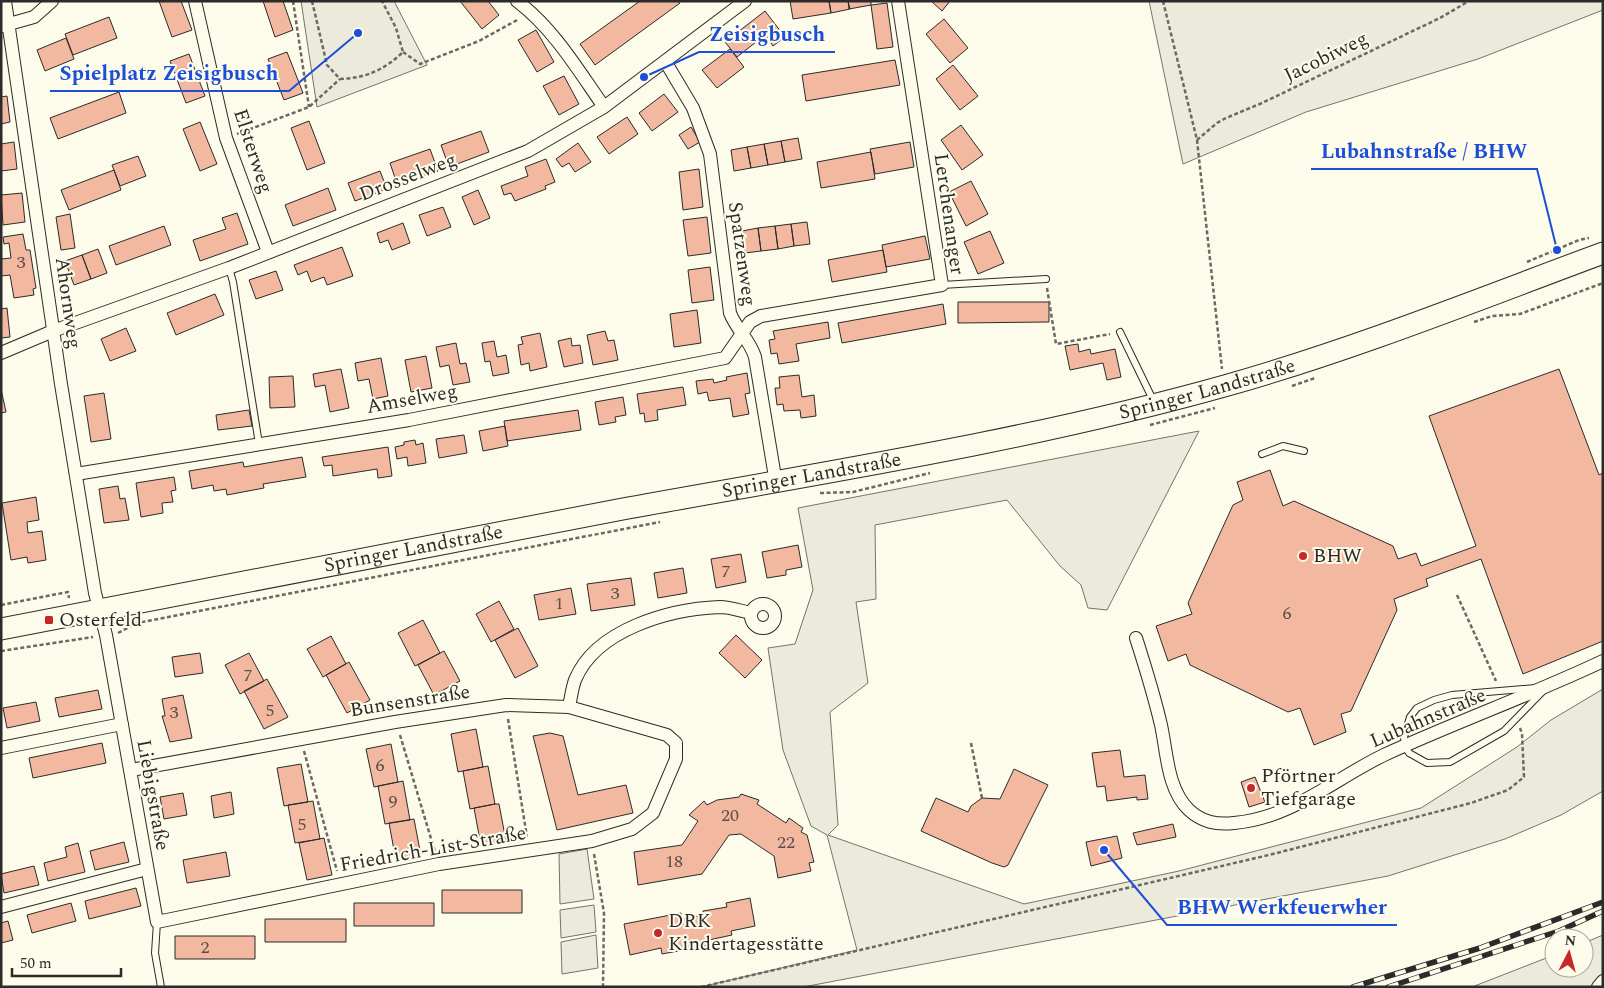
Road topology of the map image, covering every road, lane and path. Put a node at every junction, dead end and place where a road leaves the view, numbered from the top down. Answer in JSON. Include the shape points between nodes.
{"nodes":[{"id":1,"x":5,"y":1,"type":"edge"},
{"id":2,"x":52,"y":1,"type":"edge"},
{"id":3,"x":195,"y":1,"type":"edge"},
{"id":4,"x":293,"y":1,"type":"edge"},
{"id":5,"x":312,"y":1,"type":"edge"},
{"id":6,"x":382,"y":1,"type":"edge"},
{"id":7,"x":517,"y":1,"type":"edge"},
{"id":8,"x":745,"y":1,"type":"edge"},
{"id":9,"x":898,"y":1,"type":"edge"},
{"id":10,"x":1162,"y":1,"type":"edge"},
{"id":11,"x":1469,"y":1,"type":"edge"},
{"id":12,"x":532,"y":12,"type":"junction"},
{"id":13,"x":5,"y":26,"type":"edge"},
{"id":14,"x":402,"y":52,"type":"junction"},
{"id":15,"x":665,"y":61,"type":"junction"},
{"id":16,"x":340,"y":79,"type":"junction"},
{"id":17,"x":309,"y":107,"type":"junction"},
{"id":18,"x":604,"y":108,"type":"junction"},
{"id":19,"x":226,"y":138,"type":"junction"},
{"id":20,"x":1197,"y":140,"type":"junction"},
{"id":21,"x":1599,"y":245,"type":"edge"},
{"id":22,"x":268,"y":252,"type":"junction"},
{"id":23,"x":1520,"y":266,"type":"dead end"},
{"id":24,"x":229,"y":268,"type":"junction"},
{"id":25,"x":1046,"y":279,"type":"joint"},
{"id":26,"x":942,"y":286,"type":"junction"},
{"id":27,"x":54,"y":331,"type":"junction"},
{"id":28,"x":1120,"y":332,"type":"joint"},
{"id":29,"x":741,"y":333,"type":"junction"},
{"id":30,"x":1,"y":353,"type":"edge"},
{"id":31,"x":1225,"y":386,"type":"junction"},
{"id":32,"x":1155,"y":403,"type":"junction"},
{"id":33,"x":259,"y":444,"type":"junction"},
{"id":34,"x":1304,"y":451,"type":"dead end"},
{"id":35,"x":1262,"y":454,"type":"dead end"},
{"id":36,"x":76,"y":474,"type":"junction"},
{"id":37,"x":776,"y":483,"type":"junction"},
{"id":38,"x":68,"y":592,"type":"dead end"},
{"id":39,"x":1457,"y":595,"type":"dead end"},
{"id":40,"x":1,"y":605,"type":"edge"},
{"id":41,"x":100,"y":610,"type":"junction"},
{"id":42,"x":751,"y":613,"type":"dead end"},
{"id":43,"x":1,"y":629,"type":"edge"},
{"id":44,"x":106,"y":635,"type":"junction"},
{"id":45,"x":1136,"y":638,"type":"dead end"},
{"id":46,"x":1,"y":651,"type":"edge"},
{"id":47,"x":1603,"y":661,"type":"edge"},
{"id":48,"x":1547,"y":687,"type":"junction"},
{"id":49,"x":1501,"y":692,"type":"junction"},
{"id":50,"x":506,"y":705,"type":"junction"},
{"id":51,"x":569,"y":707,"type":"junction"},
{"id":52,"x":1516,"y":720,"type":"junction"},
{"id":53,"x":396,"y":722,"type":"junction"},
{"id":54,"x":122,"y":724,"type":"junction"},
{"id":55,"x":300,"y":740,"type":"junction"},
{"id":56,"x":972,"y":743,"type":"dead end"},
{"id":57,"x":1405,"y":746,"type":"junction"},
{"id":58,"x":1,"y":748,"type":"edge"},
{"id":59,"x":676,"y":759,"type":"joint"},
{"id":60,"x":131,"y":770,"type":"junction"},
{"id":61,"x":982,"y":798,"type":"dead end"},
{"id":62,"x":592,"y":841,"type":"junction"},
{"id":63,"x":529,"y":851,"type":"junction"},
{"id":64,"x":439,"y":864,"type":"junction"},
{"id":65,"x":147,"y":869,"type":"junction"},
{"id":66,"x":340,"y":885,"type":"junction"},
{"id":67,"x":1,"y":907,"type":"edge"},
{"id":68,"x":157,"y":922,"type":"junction"},
{"id":69,"x":1603,"y":981,"type":"edge"},
{"id":70,"x":160,"y":987,"type":"edge"},
{"id":71,"x":603,"y":987,"type":"edge"},
{"id":72,"x":701,"y":987,"type":"edge"},
{"id":73,"x":1598,"y":987,"type":"edge"}],
"edges":[{"from":1,"to":13,"type":"street","name":"Ahornweg"},
{"from":2,"to":13,"type":"street","via":[[34,17]]},
{"from":3,"to":19,"type":"street","name":"Elsterweg"},
{"from":4,"to":17,"type":"path"},
{"from":5,"to":16,"type":"path","via":[[327,64]]},
{"from":6,"to":14,"type":"path","via":[[396,28]]},
{"from":7,"to":12,"type":"street"},
{"from":8,"to":15,"type":"street","name":"Drosselweg"},
{"from":9,"to":26,"type":"street","name":"Lerchenanger"},
{"from":10,"to":20,"type":"path"},
{"from":11,"to":20,"type":"path","name":"Jacobiweg","via":[[1440,18],[1221,120]]},
{"from":12,"to":14,"type":"path","via":[[480,41],[420,64]]},
{"from":12,"to":18,"type":"street","via":[[551,32]]},
{"from":13,"to":27,"type":"street","name":"Ahornweg"},
{"from":14,"to":16,"type":"path","via":[[374,73]]},
{"from":15,"to":18,"type":"street","name":"Drosselweg"},
{"from":15,"to":29,"type":"street","name":"Spatzenweg","via":[[694,108],[710,154],[730,312]]},
{"from":16,"to":17,"type":"path"},
{"from":17,"to":19,"type":"path"},
{"from":18,"to":22,"type":"street","name":"Drosselweg","via":[[528,151]]},
{"from":19,"to":22,"type":"street","name":"Elsterweg"},
{"from":20,"to":31,"type":"path"},
{"from":21,"to":23,"type":"path","via":[[1579,240]]},
{"from":21,"to":31,"type":"main road","name":"Springer Landstraße","via":[[1304,362]]},
{"from":22,"to":24,"type":"street","name":"Drosselweg"},
{"from":24,"to":27,"type":"street","name":"Drosselweg"},
{"from":24,"to":33,"type":"lane"},
{"from":25,"to":26,"type":"lane"},
{"from":25,"to":28,"type":"path","via":[[1056,344]]},
{"from":26,"to":29,"type":"street","name":"Lerchenanger","via":[[761,316],[750,322]]},
{"from":27,"to":30,"type":"street","name":"Drosselweg"},
{"from":27,"to":36,"type":"street","name":"Ahornweg"},
{"from":28,"to":32,"type":"lane"},
{"from":29,"to":33,"type":"street","name":"Amselweg","via":[[725,358],[409,420]]},
{"from":29,"to":37,"type":"street","name":"Spatzenweg","via":[[755,356]]},
{"from":31,"to":32,"type":"main road","name":"Springer Landstraße"},
{"from":32,"to":37,"type":"main road","name":"Springer Landstraße","via":[[1068,424]]},
{"from":33,"to":36,"type":"street","name":"Amselweg"},
{"from":34,"to":35,"type":"lane","via":[[1282,446]]},
{"from":36,"to":41,"type":"street","name":"Ahornweg"},
{"from":37,"to":41,"type":"main road","name":"Springer Landstraße"},
{"from":38,"to":40,"type":"path"},
{"from":39,"to":49,"type":"path"},
{"from":41,"to":43,"type":"main road","name":"Springer Landstraße"},
{"from":41,"to":44,"type":"street","name":"Liebigstraße"},
{"from":42,"to":51,"type":"street","via":[[722,607],[656,617],[622,632],[593,654],[575,680]]},
{"from":44,"to":46,"type":"path"},
{"from":44,"to":54,"type":"street","name":"Liebigstraße"},
{"from":45,"to":57,"type":"street","name":"Lubahnstraße","via":[[1161,725],[1173,786],[1187,809],[1205,822],[1234,823],[1282,811]]},
{"from":47,"to":48,"type":"street","name":"Lubahnstraße"},
{"from":48,"to":49,"type":"lane"},
{"from":48,"to":52,"type":"lane"},
{"from":48,"to":57,"type":"street","name":"Lubahnstraße"},
{"from":49,"to":57,"type":"lane","via":[[1452,695],[1418,708],[1405,728]]},
{"from":50,"to":51,"type":"street","name":"Bunsenstraße"},
{"from":50,"to":53,"type":"street","name":"Bunsenstraße"},
{"from":50,"to":63,"type":"path"},
{"from":51,"to":59,"type":"street","name":"Bunsenstraße","via":[[667,735],[676,743]]},
{"from":52,"to":57,"type":"lane","via":[[1504,731],[1450,762],[1426,763],[1409,753]]},
{"from":52,"to":72,"type":"path","via":[[1522,734],[1524,777],[1508,790],[1269,855]]},
{"from":53,"to":55,"type":"street","name":"Bunsenstraße"},
{"from":53,"to":64,"type":"path"},
{"from":54,"to":58,"type":"street"},
{"from":54,"to":60,"type":"street","name":"Liebigstraße"},
{"from":55,"to":60,"type":"street","name":"Bunsenstraße"},
{"from":55,"to":66,"type":"path"},
{"from":56,"to":61,"type":"path"},
{"from":59,"to":62,"type":"street","name":"Friedrich-List-Straße","via":[[653,813],[632,829]]},
{"from":60,"to":65,"type":"street","name":"Liebigstraße"},
{"from":62,"to":63,"type":"street","name":"Friedrich-List-Straße"},
{"from":62,"to":71,"type":"path","via":[[604,913]]},
{"from":63,"to":64,"type":"street","name":"Friedrich-List-Straße"},
{"from":64,"to":66,"type":"street","name":"Friedrich-List-Straße"},
{"from":65,"to":67,"type":"street"},
{"from":65,"to":68,"type":"street","name":"Liebigstraße"},
{"from":66,"to":68,"type":"street","name":"Friedrich-List-Straße"},
{"from":68,"to":70,"type":"lane","name":"Liebigstraße","via":[[154,953]]},
{"from":69,"to":73,"type":"street"}]}
